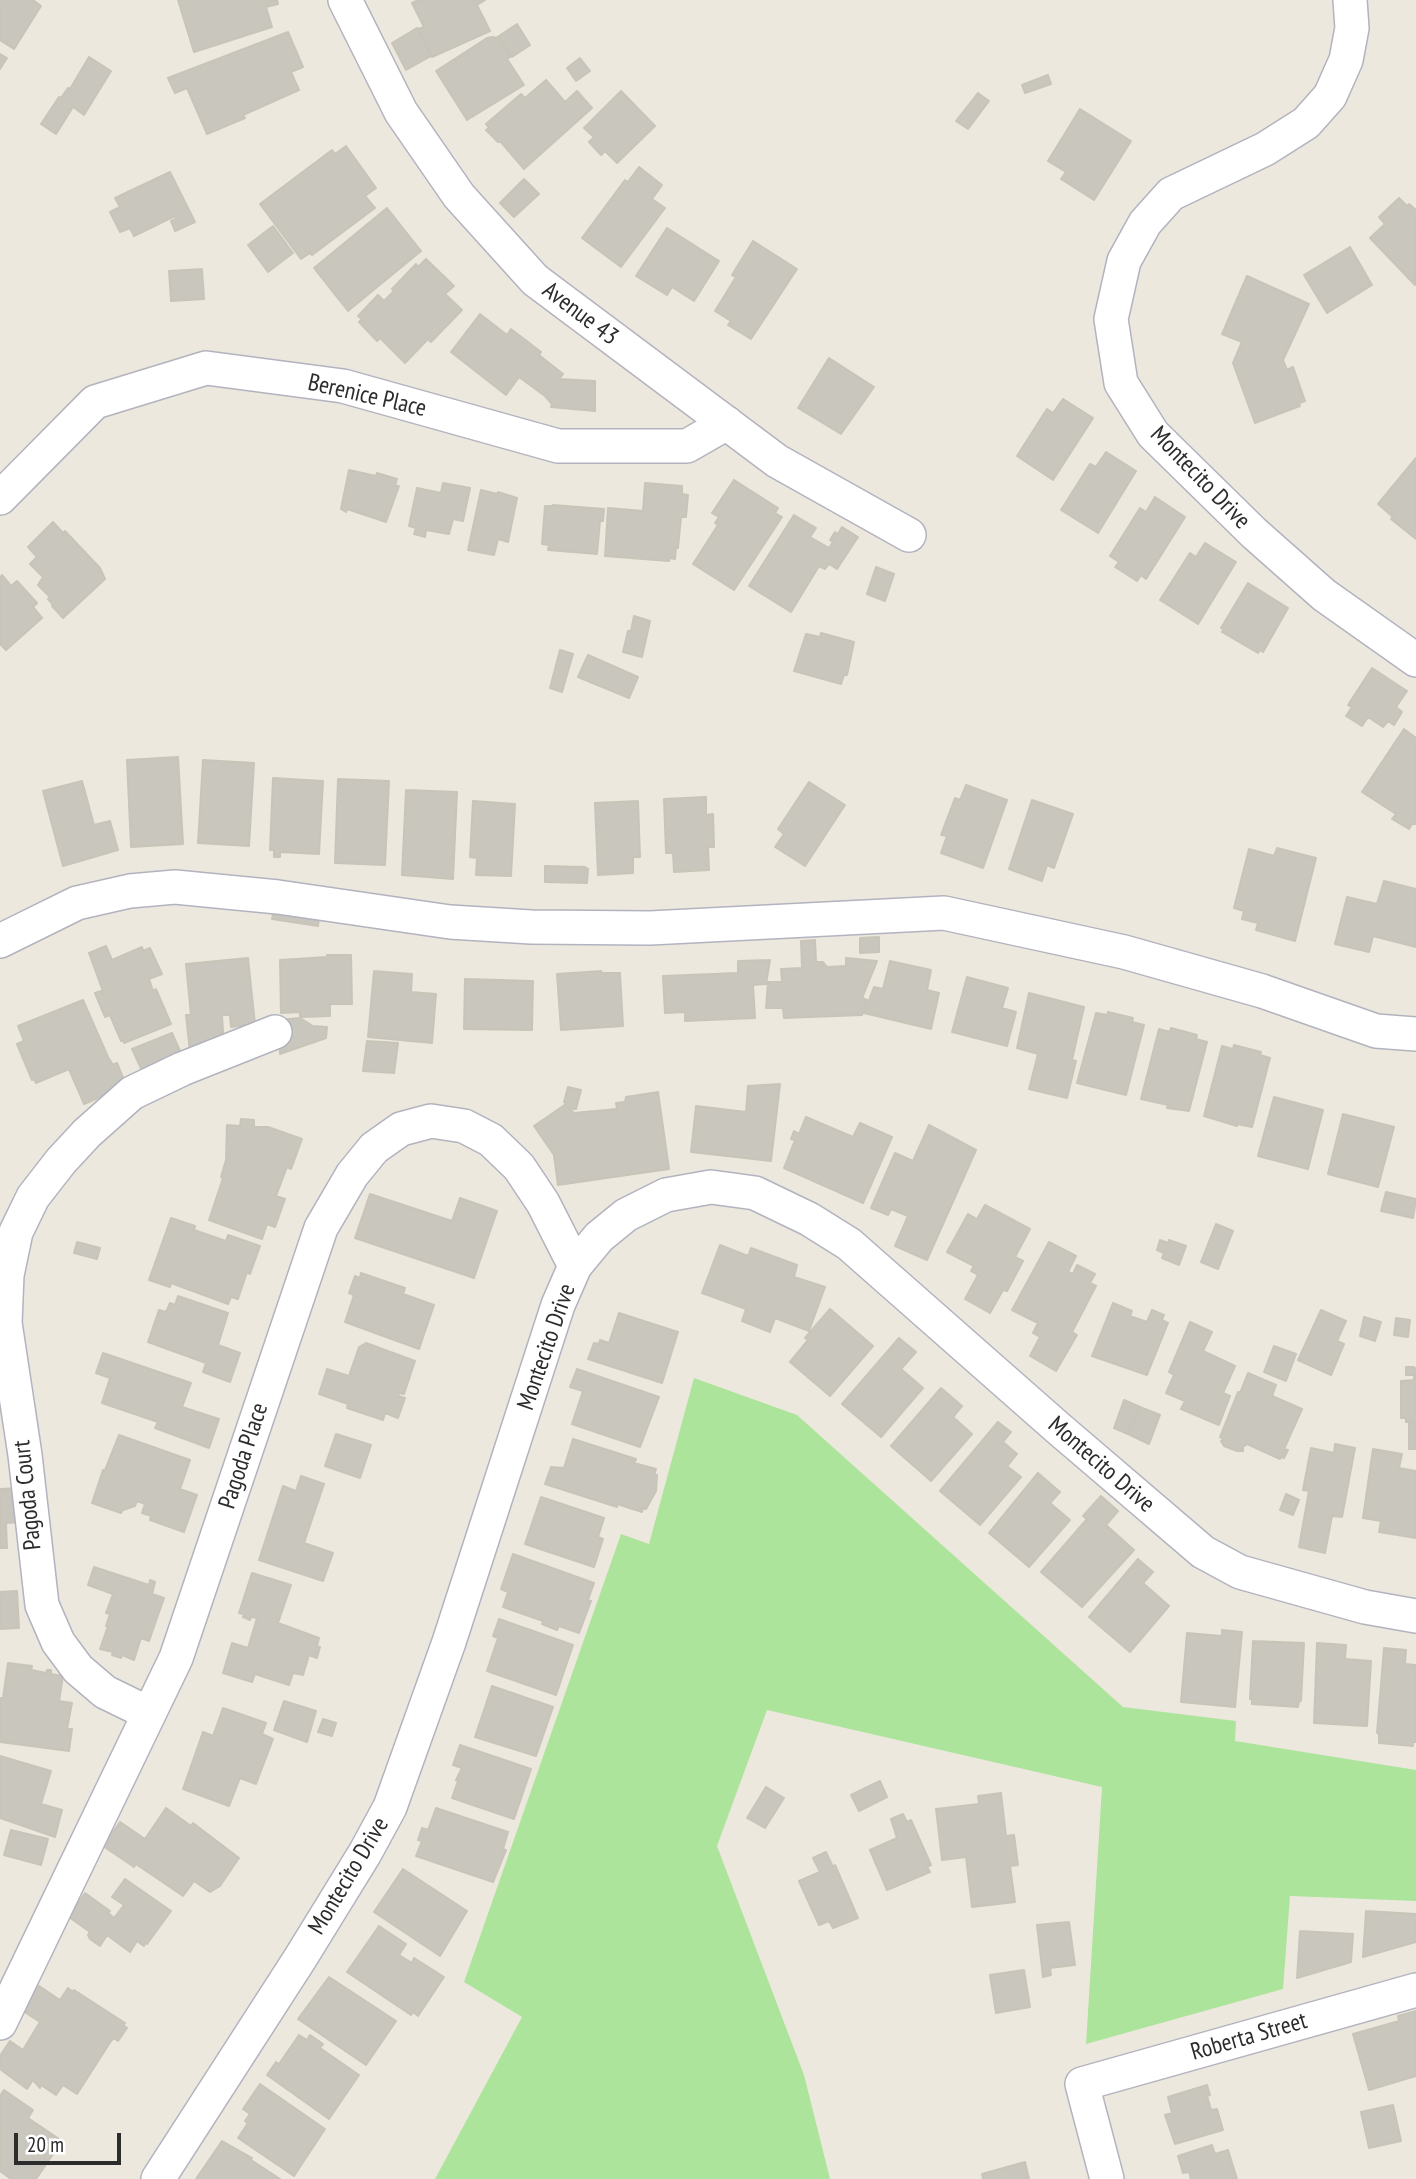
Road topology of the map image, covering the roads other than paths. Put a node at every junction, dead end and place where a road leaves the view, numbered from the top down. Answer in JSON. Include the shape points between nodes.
{"nodes":[{"id":1,"x":345,"y":0,"type":"edge"},
{"id":2,"x":1350,"y":0,"type":"edge"},
{"id":3,"x":727,"y":423,"type":"junction"},
{"id":4,"x":0,"y":498,"type":"edge"},
{"id":5,"x":909,"y":535,"type":"dead end"},
{"id":6,"x":1416,"y":660,"type":"edge"},
{"id":7,"x":0,"y":941,"type":"edge"},
{"id":8,"x":275,"y":1032,"type":"dead end"},
{"id":9,"x":1416,"y":1034,"type":"edge"},
{"id":10,"x":575,"y":1266,"type":"junction"},
{"id":11,"x":1416,"y":1616,"type":"edge"},
{"id":12,"x":148,"y":1713,"type":"junction"},
{"id":13,"x":1416,"y":1990,"type":"edge"},
{"id":14,"x":0,"y":2023,"type":"edge"},
{"id":15,"x":158,"y":2179,"type":"edge"},
{"id":16,"x":1107,"y":2179,"type":"edge"}],
"edges":[{"from":1,"to":3,"type":"street","name":"Avenue 43","via":[[401,112],[459,196],[535,280]]},
{"from":2,"to":6,"type":"street","name":"Montecito Drive","via":[[1352,28],[1346,60],[1330,96],[1306,123],[1265,149],[1171,194],[1145,223],[1124,261],[1111,318],[1121,383],[1153,434],[1324,595]]},
{"from":3,"to":4,"type":"street","name":"Berenice Place","via":[[687,446],[558,446],[343,386],[206,369],[95,402]]},
{"from":3,"to":5,"type":"street","name":"Avenue 43","via":[[777,461]]},
{"from":7,"to":9,"type":"street","via":[[77,903],[175,887],[450,922],[531,927],[650,928],[944,913],[1262,990],[1376,1031]]},
{"from":8,"to":12,"type":"street","name":"Pagoda Court","via":[[132,1093],[61,1161],[33,1198],[16,1232],[7,1275],[5,1323],[42,1605],[58,1642],[78,1669],[105,1692]]},
{"from":10,"to":11,"type":"street","name":"Montecito Drive","via":[[598,1237],[626,1215],[666,1195],[711,1187],[755,1193],[849,1244],[1203,1552],[1240,1572]]},
{"from":10,"to":12,"type":"street","name":"Pagoda Place","via":[[543,1203],[519,1167],[491,1140],[464,1126],[431,1121],[401,1129],[374,1147],[321,1228],[192,1616]]},
{"from":10,"to":15,"type":"street","name":"Montecito Drive","via":[[558,1304],[449,1642],[390,1807],[301,1957]]},
{"from":12,"to":14,"type":"street","name":"Pagoda Place"},
{"from":13,"to":16,"type":"street","name":"Roberta Street","via":[[1082,2084]]}]}
